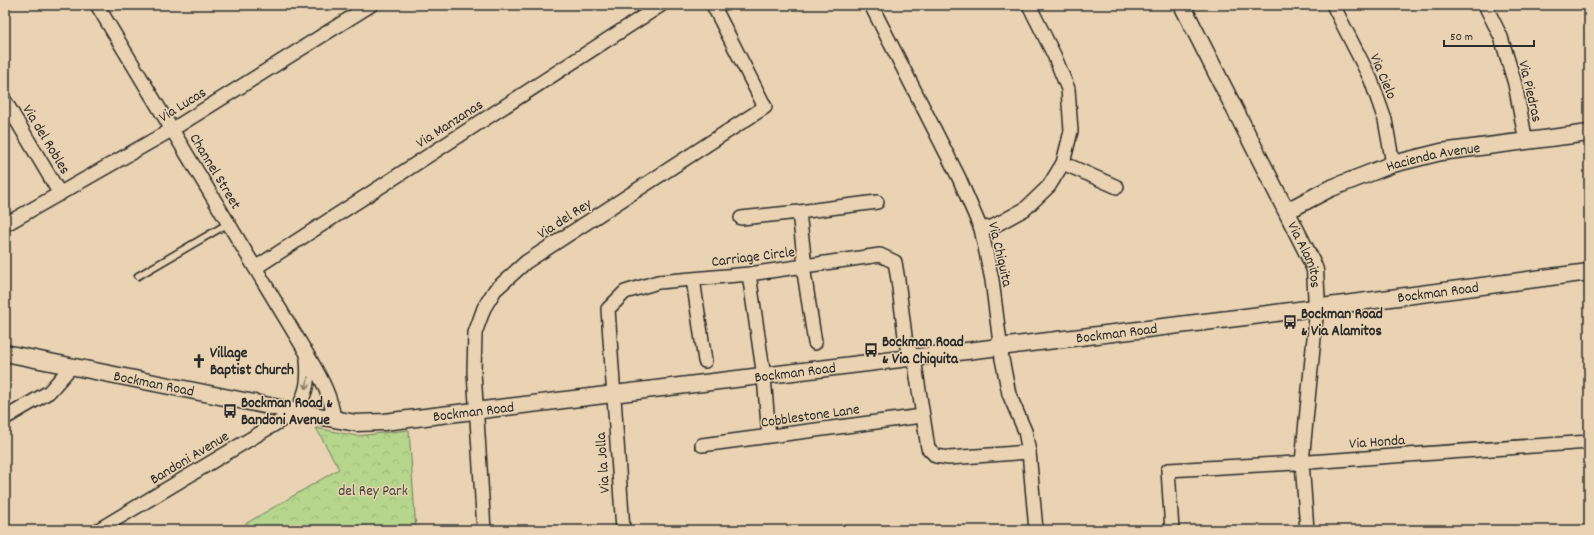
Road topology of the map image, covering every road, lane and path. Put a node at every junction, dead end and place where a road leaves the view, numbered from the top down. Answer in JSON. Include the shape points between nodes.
{"nodes":[{"id":1,"x":97,"y":5,"type":"edge"},
{"id":2,"x":371,"y":5,"type":"edge"},
{"id":3,"x":661,"y":5,"type":"edge"},
{"id":4,"x":713,"y":5,"type":"edge"},
{"id":5,"x":871,"y":5,"type":"edge"},
{"id":6,"x":1029,"y":5,"type":"edge"},
{"id":7,"x":1182,"y":5,"type":"edge"},
{"id":8,"x":1332,"y":5,"type":"edge"},
{"id":9,"x":1484,"y":5,"type":"edge"},
{"id":10,"x":5,"y":101,"type":"edge"},
{"id":11,"x":173,"y":129,"type":"junction"},
{"id":12,"x":1589,"y":133,"type":"edge"},
{"id":13,"x":1526,"y":142,"type":"junction"},
{"id":14,"x":1062,"y":163,"type":"junction"},
{"id":15,"x":1393,"y":164,"type":"junction"},
{"id":16,"x":1117,"y":187,"type":"dead end"},
{"id":17,"x":60,"y":194,"type":"junction"},
{"id":18,"x":878,"y":202,"type":"dead end"},
{"id":19,"x":1287,"y":211,"type":"junction"},
{"id":20,"x":799,"y":212,"type":"junction"},
{"id":21,"x":741,"y":218,"type":"dead end"},
{"id":22,"x":5,"y":223,"type":"edge"},
{"id":23,"x":229,"y":223,"type":"junction"},
{"id":24,"x":981,"y":229,"type":"junction"},
{"id":25,"x":804,"y":266,"type":"junction"},
{"id":26,"x":255,"y":268,"type":"junction"},
{"id":27,"x":1589,"y":272,"type":"edge"},
{"id":28,"x":749,"y":274,"type":"junction"},
{"id":29,"x":138,"y":276,"type":"dead end"},
{"id":30,"x":693,"y":279,"type":"junction"},
{"id":31,"x":1318,"y":307,"type":"junction"},
{"id":32,"x":815,"y":343,"type":"dead end"},
{"id":33,"x":1000,"y":346,"type":"junction"},
{"id":34,"x":7,"y":351,"type":"edge"},
{"id":35,"x":307,"y":354,"type":"junction"},
{"id":36,"x":914,"y":358,"type":"junction"},
{"id":37,"x":704,"y":361,"type":"dead end"},
{"id":38,"x":72,"y":366,"type":"junction"},
{"id":39,"x":764,"y":376,"type":"junction"},
{"id":40,"x":613,"y":394,"type":"junction"},
{"id":41,"x":297,"y":410,"type":"junction"},
{"id":42,"x":477,"y":411,"type":"junction"},
{"id":43,"x":922,"y":416,"type":"junction"},
{"id":44,"x":5,"y":418,"type":"edge"},
{"id":45,"x":334,"y":419,"type":"junction"},
{"id":46,"x":769,"y":436,"type":"junction"},
{"id":47,"x":1589,"y":442,"type":"edge"},
{"id":48,"x":702,"y":445,"type":"dead end"},
{"id":49,"x":1029,"y":452,"type":"junction"},
{"id":50,"x":1302,"y":462,"type":"junction"},
{"id":51,"x":98,"y":530,"type":"edge"},
{"id":52,"x":484,"y":530,"type":"edge"},
{"id":53,"x":623,"y":530,"type":"edge"},
{"id":54,"x":1036,"y":530,"type":"edge"},
{"id":55,"x":1172,"y":530,"type":"edge"},
{"id":56,"x":1307,"y":530,"type":"edge"}],
"edges":[{"from":1,"to":11,"type":"street","name":"Channel Street"},
{"from":2,"to":11,"type":"street","name":"Via Lucas"},
{"from":3,"to":26,"type":"street","name":"Via Manzanas"},
{"from":4,"to":42,"type":"street","name":"Via del Rey","via":[[765,107],[526,262],[495,290],[484,308],[475,333]]},
{"from":5,"to":24,"type":"street","name":"Via Chiquita","via":[[959,178]]},
{"from":6,"to":14,"type":"street","via":[[1068,89],[1071,130]]},
{"from":7,"to":19,"type":"street","name":"Via Alamitos"},
{"from":8,"to":15,"type":"street","name":"Via Cielo","via":[[1371,80],[1385,120]]},
{"from":9,"to":13,"type":"street","name":"Via Piedras","via":[[1501,37],[1515,84]]},
{"from":10,"to":17,"type":"street","name":"Via del Robles"},
{"from":11,"to":17,"type":"street","name":"Via Lucas"},
{"from":11,"to":23,"type":"street","name":"Channel Street"},
{"from":12,"to":13,"type":"street","name":"Hacienda Avenue"},
{"from":13,"to":15,"type":"street","name":"Hacienda Avenue","via":[[1442,152]]},
{"from":14,"to":16,"type":"street"},
{"from":14,"to":24,"type":"street","via":[[1049,186],[1025,208],[994,226]]},
{"from":15,"to":19,"type":"street","name":"Hacienda Avenue","via":[[1329,189]]},
{"from":17,"to":22,"type":"street","name":"Via Lucas"},
{"from":18,"to":20,"type":"street"},
{"from":19,"to":31,"type":"street","name":"Via Alamitos","via":[[1315,270]]},
{"from":20,"to":21,"type":"street"},
{"from":20,"to":25,"type":"street"},
{"from":23,"to":26,"type":"street","name":"Channel Street"},
{"from":23,"to":29,"type":"lane"},
{"from":24,"to":33,"type":"street","name":"Via Chiquita","via":[[992,280]]},
{"from":25,"to":28,"type":"street","name":"Carriage Circle"},
{"from":25,"to":32,"type":"street"},
{"from":25,"to":36,"type":"street","name":"Carriage Circle","via":[[880,255],[895,262],[906,344]]},
{"from":26,"to":35,"type":"street","name":"Channel Street"},
{"from":27,"to":31,"type":"street","name":"Bockman Road"},
{"from":28,"to":30,"type":"street","name":"Carriage Circle"},
{"from":28,"to":39,"type":"street"},
{"from":30,"to":37,"type":"street"},
{"from":30,"to":40,"type":"street","name":"Carriage Circle","via":[[658,282],[625,292],[608,309]]},
{"from":31,"to":33,"type":"street","name":"Bockman Road"},
{"from":31,"to":50,"type":"street","name":"Via Alamitos"},
{"from":33,"to":36,"type":"street","name":"Bockman Road"},
{"from":33,"to":49,"type":"street","name":"Via Chiquita","via":[[1009,394],[1025,431]]},
{"from":34,"to":38,"type":"street","name":"Bockman Road"},
{"from":35,"to":41,"type":"street","name":"Channel Street","one_way":true,"via":[[307,386]]},
{"from":35,"to":45,"type":"street","name":"Channel Street","via":[[326,388]]},
{"from":36,"to":39,"type":"street","name":"Bockman Road"},
{"from":36,"to":43,"type":"street"},
{"from":38,"to":41,"type":"street","name":"Bockman Road"},
{"from":38,"to":44,"type":"street","via":[[49,392]]},
{"from":39,"to":40,"type":"street","name":"Bockman Road"},
{"from":39,"to":46,"type":"street"},
{"from":40,"to":42,"type":"street","name":"Bockman Road"},
{"from":40,"to":53,"type":"street","name":"Via la Jolla"},
{"from":41,"to":45,"type":"street","name":"Bockman Road"},
{"from":41,"to":51,"type":"street","name":"Bandoni Avenue"},
{"from":42,"to":45,"type":"street","name":"Bockman Road","via":[[384,422]]},
{"from":42,"to":52,"type":"street","name":"Via del Rey"},
{"from":43,"to":46,"type":"street","name":"Cobblestone Lane"},
{"from":43,"to":49,"type":"street","via":[[928,448],[936,456],[949,458]]},
{"from":46,"to":48,"type":"street","name":"Cobblestone Lane"},
{"from":47,"to":50,"type":"street","name":"Via Honda"},
{"from":49,"to":54,"type":"street","name":"Via Chiquita"},
{"from":50,"to":55,"type":"street","name":"Via Honda","via":[[1168,470]]},
{"from":50,"to":56,"type":"street","name":"Via Alamitos"}]}
